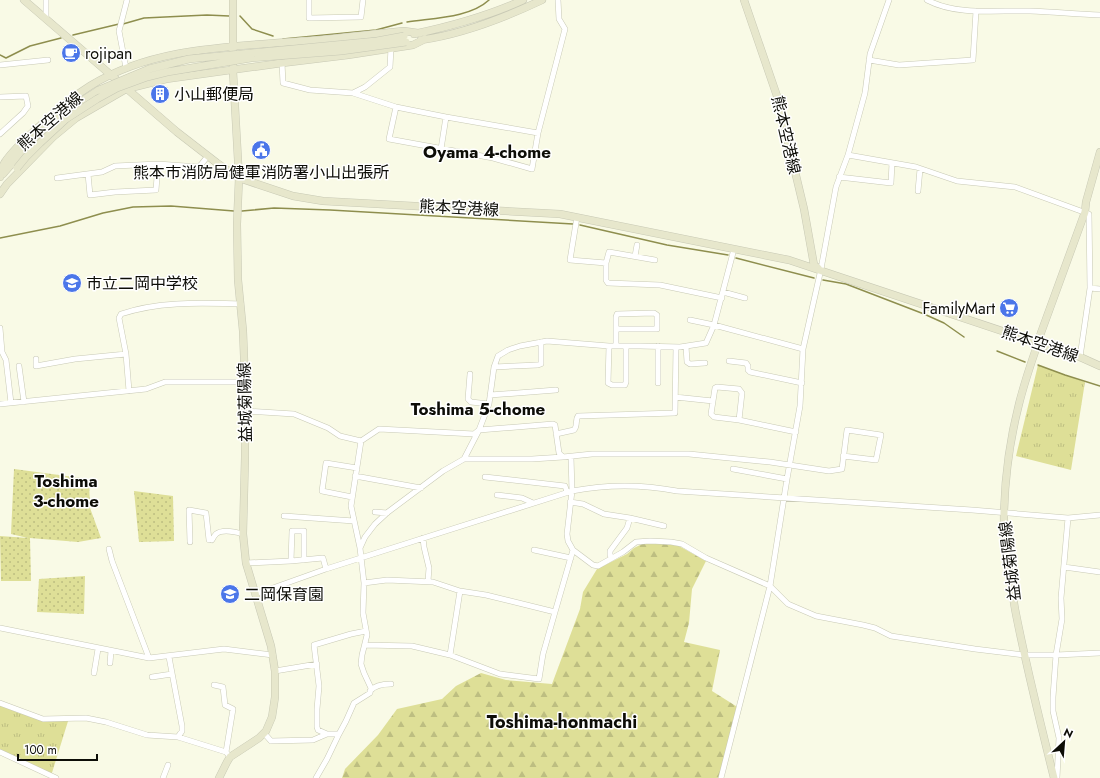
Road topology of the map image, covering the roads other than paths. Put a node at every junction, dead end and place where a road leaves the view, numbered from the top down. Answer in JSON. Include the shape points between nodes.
{"nodes":[{"id":1,"x":24,"y":0,"type":"edge"},
{"id":2,"x":46,"y":0,"type":"edge"},
{"id":3,"x":127,"y":0,"type":"edge"},
{"id":4,"x":233,"y":0,"type":"edge"},
{"id":5,"x":309,"y":0,"type":"edge"},
{"id":6,"x":363,"y":0,"type":"edge"},
{"id":7,"x":523,"y":0,"type":"edge"},
{"id":8,"x":542,"y":0,"type":"edge"},
{"id":9,"x":558,"y":0,"type":"edge"},
{"id":10,"x":744,"y":0,"type":"edge"},
{"id":11,"x":889,"y":0,"type":"edge"},
{"id":12,"x":928,"y":0,"type":"edge"},
{"id":13,"x":976,"y":11,"type":"junction"},
{"id":14,"x":1100,"y":15,"type":"edge"},
{"id":15,"x":46,"y":19,"type":"junction"},
{"id":16,"x":418,"y":33,"type":"junction"},
{"id":17,"x":405,"y":39,"type":"junction"},
{"id":18,"x":425,"y":39,"type":"junction"},
{"id":19,"x":233,"y":46,"type":"junction"},
{"id":20,"x":392,"y":48,"type":"junction"},
{"id":21,"x":48,"y":60,"type":"dead end"},
{"id":22,"x":869,"y":60,"type":"junction"},
{"id":23,"x":282,"y":63,"type":"junction"},
{"id":24,"x":0,"y":65,"type":"edge"},
{"id":25,"x":126,"y":68,"type":"junction"},
{"id":26,"x":233,"y":71,"type":"junction"},
{"id":27,"x":110,"y":75,"type":"junction"},
{"id":28,"x":126,"y":89,"type":"junction"},
{"id":29,"x":353,"y":94,"type":"junction"},
{"id":30,"x":0,"y":97,"type":"edge"},
{"id":31,"x":396,"y":107,"type":"junction"},
{"id":32,"x":446,"y":117,"type":"junction"},
{"id":33,"x":538,"y":133,"type":"junction"},
{"id":34,"x":0,"y":134,"type":"edge"},
{"id":35,"x":441,"y":149,"type":"junction"},
{"id":36,"x":1100,"y":152,"type":"edge"},
{"id":37,"x":848,"y":155,"type":"junction"},
{"id":38,"x":208,"y":156,"type":"junction"},
{"id":39,"x":892,"y":163,"type":"junction"},
{"id":40,"x":158,"y":164,"type":"junction"},
{"id":41,"x":14,"y":166,"type":"junction"},
{"id":42,"x":920,"y":168,"type":"junction"},
{"id":43,"x":88,"y":174,"type":"junction"},
{"id":44,"x":0,"y":177,"type":"edge"},
{"id":45,"x":839,"y":177,"type":"junction"},
{"id":46,"x":57,"y":178,"type":"dead end"},
{"id":47,"x":239,"y":178,"type":"junction"},
{"id":48,"x":8,"y":183,"type":"junction"},
{"id":49,"x":918,"y":191,"type":"dead end"},
{"id":50,"x":0,"y":194,"type":"edge"},
{"id":51,"x":1085,"y":212,"type":"junction"},
{"id":52,"x":577,"y":218,"type":"junction"},
{"id":53,"x":637,"y":245,"type":"dead end"},
{"id":54,"x":734,"y":249,"type":"junction"},
{"id":55,"x":635,"y":256,"type":"junction"},
{"id":56,"x":654,"y":260,"type":"dead end"},
{"id":57,"x":606,"y":263,"type":"junction"},
{"id":58,"x":821,"y":269,"type":"junction"},
{"id":59,"x":1090,"y":288,"type":"junction"},
{"id":60,"x":1100,"y":289,"type":"edge"},
{"id":61,"x":723,"y":292,"type":"junction"},
{"id":62,"x":722,"y":298,"type":"junction"},
{"id":63,"x":745,"y":298,"type":"dead end"},
{"id":64,"x":241,"y":304,"type":"junction"},
{"id":65,"x":690,"y":320,"type":"dead end"},
{"id":66,"x":714,"y":325,"type":"junction"},
{"id":67,"x":0,"y":328,"type":"edge"},
{"id":68,"x":616,"y":329,"type":"junction"},
{"id":69,"x":541,"y":342,"type":"junction"},
{"id":70,"x":1038,"y":342,"type":"junction"},
{"id":71,"x":609,"y":346,"type":"junction"},
{"id":72,"x":616,"y":346,"type":"junction"},
{"id":73,"x":626,"y":346,"type":"junction"},
{"id":74,"x":658,"y":346,"type":"junction"},
{"id":75,"x":686,"y":346,"type":"junction"},
{"id":76,"x":676,"y":347,"type":"junction"},
{"id":77,"x":803,"y":349,"type":"junction"},
{"id":78,"x":126,"y":354,"type":"junction"},
{"id":79,"x":1080,"y":357,"type":"junction"},
{"id":80,"x":36,"y":359,"type":"dead end"},
{"id":81,"x":729,"y":361,"type":"dead end"},
{"id":82,"x":705,"y":363,"type":"dead end"},
{"id":83,"x":19,"y":366,"type":"dead end"},
{"id":84,"x":1100,"y":366,"type":"edge"},
{"id":85,"x":494,"y":367,"type":"junction"},
{"id":86,"x":470,"y":374,"type":"dead end"},
{"id":87,"x":245,"y":382,"type":"junction"},
{"id":88,"x":658,"y":383,"type":"dead end"},
{"id":89,"x":802,"y":383,"type":"junction"},
{"id":90,"x":556,"y":390,"type":"dead end"},
{"id":91,"x":129,"y":391,"type":"junction"},
{"id":92,"x":490,"y":395,"type":"junction"},
{"id":93,"x":675,"y":397,"type":"junction"},
{"id":94,"x":24,"y":402,"type":"junction"},
{"id":95,"x":713,"y":402,"type":"junction"},
{"id":96,"x":11,"y":403,"type":"junction"},
{"id":97,"x":0,"y":404,"type":"edge"},
{"id":98,"x":489,"y":404,"type":"junction"},
{"id":99,"x":245,"y":411,"type":"junction"},
{"id":100,"x":739,"y":420,"type":"junction"},
{"id":101,"x":479,"y":430,"type":"junction"},
{"id":102,"x":796,"y":432,"type":"junction"},
{"id":103,"x":556,"y":434,"type":"junction"},
{"id":104,"x":361,"y":441,"type":"junction"},
{"id":105,"x":843,"y":456,"type":"junction"},
{"id":106,"x":563,"y":457,"type":"junction"},
{"id":107,"x":572,"y":457,"type":"junction"},
{"id":108,"x":464,"y":459,"type":"junction"},
{"id":109,"x":790,"y":466,"type":"junction"},
{"id":110,"x":357,"y":468,"type":"junction"},
{"id":111,"x":733,"y":469,"type":"dead end"},
{"id":112,"x":356,"y":476,"type":"junction"},
{"id":113,"x":485,"y":477,"type":"dead end"},
{"id":114,"x":787,"y":479,"type":"junction"},
{"id":115,"x":421,"y":488,"type":"junction"},
{"id":116,"x":569,"y":491,"type":"junction"},
{"id":117,"x":497,"y":495,"type":"dead end"},
{"id":118,"x":352,"y":497,"type":"junction"},
{"id":119,"x":785,"y":497,"type":"junction"},
{"id":120,"x":570,"y":502,"type":"junction"},
{"id":121,"x":533,"y":503,"type":"junction"},
{"id":122,"x":375,"y":512,"type":"dead end"},
{"id":123,"x":387,"y":513,"type":"junction"},
{"id":124,"x":1004,"y":513,"type":"junction"},
{"id":125,"x":1100,"y":515,"type":"edge"},
{"id":126,"x":284,"y":516,"type":"dead end"},
{"id":127,"x":630,"y":518,"type":"junction"},
{"id":128,"x":1068,"y":518,"type":"junction"},
{"id":129,"x":354,"y":521,"type":"junction"},
{"id":130,"x":664,"y":526,"type":"dead end"},
{"id":131,"x":243,"y":534,"type":"junction"},
{"id":132,"x":423,"y":538,"type":"junction"},
{"id":133,"x":190,"y":542,"type":"dead end"},
{"id":134,"x":360,"y":548,"type":"junction"},
{"id":135,"x":109,"y":549,"type":"dead end"},
{"id":136,"x":534,"y":550,"type":"dead end"},
{"id":137,"x":573,"y":550,"type":"junction"},
{"id":138,"x":361,"y":558,"type":"junction"},
{"id":139,"x":571,"y":558,"type":"junction"},
{"id":140,"x":612,"y":558,"type":"junction"},
{"id":141,"x":304,"y":560,"type":"junction"},
{"id":142,"x":291,"y":561,"type":"junction"},
{"id":143,"x":246,"y":563,"type":"junction"},
{"id":144,"x":1064,"y":567,"type":"junction"},
{"id":145,"x":326,"y":569,"type":"junction"},
{"id":146,"x":1100,"y":572,"type":"edge"},
{"id":147,"x":428,"y":581,"type":"junction"},
{"id":148,"x":364,"y":583,"type":"junction"},
{"id":149,"x":770,"y":586,"type":"junction"},
{"id":150,"x":460,"y":591,"type":"junction"},
{"id":151,"x":256,"y":594,"type":"junction"},
{"id":152,"x":555,"y":612,"type":"junction"},
{"id":153,"x":0,"y":628,"type":"edge"},
{"id":154,"x":366,"y":631,"type":"junction"},
{"id":155,"x":365,"y":645,"type":"junction"},
{"id":156,"x":98,"y":649,"type":"junction"},
{"id":157,"x":111,"y":651,"type":"junction"},
{"id":158,"x":1100,"y":653,"type":"edge"},
{"id":159,"x":1024,"y":654,"type":"junction"},
{"id":160,"x":273,"y":655,"type":"junction"},
{"id":161,"x":450,"y":655,"type":"junction"},
{"id":162,"x":1056,"y":655,"type":"junction"},
{"id":163,"x":169,"y":657,"type":"junction"},
{"id":164,"x":149,"y":658,"type":"junction"},
{"id":165,"x":110,"y":663,"type":"dead end"},
{"id":166,"x":317,"y":664,"type":"junction"},
{"id":167,"x":275,"y":671,"type":"junction"},
{"id":168,"x":94,"y":672,"type":"dead end"},
{"id":169,"x":172,"y":674,"type":"junction"},
{"id":170,"x":152,"y":677,"type":"dead end"},
{"id":171,"x":390,"y":684,"type":"dead end"},
{"id":172,"x":214,"y":685,"type":"dead end"},
{"id":173,"x":370,"y":691,"type":"junction"},
{"id":174,"x":0,"y":703,"type":"edge"},
{"id":175,"x":264,"y":733,"type":"junction"},
{"id":176,"x":327,"y":734,"type":"junction"},
{"id":177,"x":339,"y":734,"type":"junction"},
{"id":178,"x":178,"y":737,"type":"junction"},
{"id":179,"x":0,"y":752,"type":"edge"},
{"id":180,"x":228,"y":754,"type":"junction"},
{"id":181,"x":168,"y":766,"type":"dead end"},
{"id":182,"x":56,"y":778,"type":"edge"},
{"id":183,"x":163,"y":778,"type":"edge"},
{"id":184,"x":220,"y":778,"type":"edge"},
{"id":185,"x":316,"y":778,"type":"edge"},
{"id":186,"x":721,"y":778,"type":"edge"},
{"id":187,"x":1054,"y":778,"type":"edge"},
{"id":188,"x":1057,"y":778,"type":"edge"}],
"edges":[{"from":1,"to":15,"type":"main road","name":"熊本空港線"},
{"from":2,"to":15,"type":"street"},
{"from":3,"to":25,"type":"street","via":[[119,31]]},
{"from":4,"to":19,"type":"main road","name":"益城菊陽線"},
{"from":5,"to":6,"type":"street","via":[[309,18],[361,17]]},
{"from":7,"to":16,"type":"main road","name":"熊本空港線","via":[[470,21]]},
{"from":8,"to":18,"type":"main road","name":"熊本空港線","via":[[452,34]]},
{"from":9,"to":33,"type":"street","via":[[559,19],[565,29]]},
{"from":10,"to":58,"type":"main road","name":"熊本空港線","via":[[777,96],[814,265]]},
{"from":11,"to":22,"type":"street"},
{"from":12,"to":13,"type":"street","via":[[948,9]]},
{"from":13,"to":14,"type":"street"},
{"from":13,"to":22,"type":"street","via":[[973,60],[899,65]]},
{"from":15,"to":27,"type":"main road","name":"熊本空港線"},
{"from":16,"to":17,"type":"main road","name":"熊本空港線"},
{"from":16,"to":19,"type":"main road","name":"熊本空港線","via":[[404,31]]},
{"from":17,"to":18,"type":"main road","name":"熊本空港線"},
{"from":17,"to":41,"type":"main road","name":"熊本空港線","bridge":true,"via":[[341,51],[251,58],[174,70],[147,77],[117,88],[66,119]]},
{"from":18,"to":20,"type":"main road","name":"熊本空港線","via":[[413,45]]},
{"from":19,"to":25,"type":"main road","name":"熊本空港線","via":[[190,51]]},
{"from":19,"to":26,"type":"main road","name":"益城菊陽線"},
{"from":20,"to":23,"type":"main road","name":"熊本空港線"},
{"from":20,"to":29,"type":"street","via":[[390,67]]},
{"from":21,"to":24,"type":"street"},
{"from":22,"to":37,"type":"street","via":[[865,93]]},
{"from":23,"to":26,"type":"main road","name":"熊本空港線"},
{"from":23,"to":29,"type":"street","via":[[283,83],[310,90]]},
{"from":25,"to":27,"type":"main road","name":"熊本空港線"},
{"from":26,"to":28,"type":"main road","name":"熊本空港線","via":[[166,79]]},
{"from":26,"to":47,"type":"main road","name":"益城菊陽線"},
{"from":27,"to":28,"type":"main road","name":"熊本空港線"},
{"from":27,"to":44,"type":"main road","name":"熊本空港線","via":[[62,107],[30,135],[4,164]]},
{"from":28,"to":38,"type":"main road","name":"熊本空港線"},
{"from":28,"to":48,"type":"main road","name":"熊本空港線","via":[[76,118],[53,137]]},
{"from":29,"to":31,"type":"street"},
{"from":30,"to":34,"type":"street","via":[[26,96],[28,106]]},
{"from":31,"to":32,"type":"street"},
{"from":31,"to":35,"type":"street","via":[[389,139]]},
{"from":32,"to":33,"type":"street"},
{"from":32,"to":35,"type":"street"},
{"from":33,"to":35,"type":"street","via":[[532,169],[494,158]]},
{"from":36,"to":51,"type":"main road","name":"益城菊陽線"},
{"from":37,"to":39,"type":"street"},
{"from":37,"to":45,"type":"street"},
{"from":38,"to":40,"type":"street","via":[[199,167]]},
{"from":38,"to":47,"type":"main road","name":"熊本空港線"},
{"from":39,"to":42,"type":"street"},
{"from":39,"to":45,"type":"street","via":[[891,183]]},
{"from":40,"to":43,"type":"street","via":[[115,166],[102,172]]},
{"from":40,"to":43,"type":"street","via":[[156,190],[90,195]]},
{"from":41,"to":44,"type":"main road","name":"熊本空港線"},
{"from":41,"to":48,"type":"main road","name":"熊本空港線"},
{"from":42,"to":49,"type":"street"},
{"from":42,"to":51,"type":"street","via":[[957,181],[1015,187]]},
{"from":43,"to":46,"type":"street"},
{"from":45,"to":58,"type":"street"},
{"from":47,"to":52,"type":"main road","name":"熊本空港線","via":[[293,196],[323,201],[560,214]]},
{"from":47,"to":64,"type":"main road","name":"益城菊陽線","via":[[237,224]]},
{"from":48,"to":50,"type":"main road","name":"熊本空港線"},
{"from":51,"to":59,"type":"street","via":[[1089,214]]},
{"from":51,"to":70,"type":"main road","name":"益城菊陽線"},
{"from":52,"to":54,"type":"main road","name":"熊本空港線"},
{"from":52,"to":57,"type":"street","via":[[570,260]]},
{"from":53,"to":55,"type":"street"},
{"from":54,"to":58,"type":"main road","name":"熊本空港線"},
{"from":54,"to":61,"type":"street"},
{"from":55,"to":56,"type":"street"},
{"from":55,"to":57,"type":"street","via":[[609,252]]},
{"from":57,"to":62,"type":"street","via":[[608,283],[660,285]]},
{"from":58,"to":70,"type":"main road","name":"熊本空港線"},
{"from":58,"to":77,"type":"street"},
{"from":59,"to":60,"type":"street"},
{"from":59,"to":79,"type":"street"},
{"from":61,"to":62,"type":"street"},
{"from":61,"to":63,"type":"street"},
{"from":62,"to":66,"type":"street"},
{"from":64,"to":78,"type":"street","via":[[180,303],[122,314],[119,318]]},
{"from":64,"to":87,"type":"main road","name":"益城菊陽線"},
{"from":65,"to":66,"type":"street"},
{"from":66,"to":75,"type":"street","via":[[706,343]]},
{"from":66,"to":77,"type":"street"},
{"from":67,"to":96,"type":"street"},
{"from":68,"to":68,"type":"street","via":[[617,314],[657,315],[657,329]]},
{"from":68,"to":72,"type":"street"},
{"from":69,"to":71,"type":"street"},
{"from":69,"to":85,"type":"street","via":[[508,350],[498,356]]},
{"from":69,"to":85,"type":"street","via":[[540,364]]},
{"from":70,"to":79,"type":"main road","name":"熊本空港線"},
{"from":70,"to":124,"type":"main road","name":"益城菊陽線","via":[[1019,404],[1013,434]]},
{"from":71,"to":72,"type":"street"},
{"from":71,"to":73,"type":"street","via":[[608,384],[625,385]]},
{"from":72,"to":73,"type":"street"},
{"from":73,"to":74,"type":"street"},
{"from":74,"to":76,"type":"street"},
{"from":74,"to":88,"type":"street"},
{"from":75,"to":76,"type":"street"},
{"from":75,"to":82,"type":"street","via":[[686,362]]},
{"from":76,"to":93,"type":"street"},
{"from":77,"to":89,"type":"street"},
{"from":78,"to":80,"type":"street","via":[[36,366]]},
{"from":78,"to":91,"type":"street"},
{"from":79,"to":84,"type":"main road","name":"熊本空港線"},
{"from":81,"to":89,"type":"street","via":[[746,363],[750,372]]},
{"from":83,"to":94,"type":"street"},
{"from":85,"to":92,"type":"street"},
{"from":86,"to":98,"type":"street","via":[[468,399],[471,402]]},
{"from":87,"to":91,"type":"street","via":[[165,382],[146,389]]},
{"from":87,"to":99,"type":"main road","name":"益城菊陽線"},
{"from":89,"to":102,"type":"street"},
{"from":90,"to":92,"type":"street"},
{"from":91,"to":94,"type":"street"},
{"from":92,"to":98,"type":"street"},
{"from":93,"to":95,"type":"street"},
{"from":93,"to":103,"type":"street","via":[[675,413],[578,416],[574,430]]},
{"from":94,"to":96,"type":"street"},
{"from":95,"to":100,"type":"street","via":[[711,414],[714,417]]},
{"from":95,"to":100,"type":"street","via":[[714,390],[717,387],[741,391]]},
{"from":96,"to":97,"type":"street"},
{"from":98,"to":101,"type":"street"},
{"from":99,"to":104,"type":"street","via":[[294,414],[328,428],[340,436]]},
{"from":99,"to":131,"type":"main road","name":"益城菊陽線"},
{"from":100,"to":102,"type":"street"},
{"from":101,"to":103,"type":"street","via":[[553,424]]},
{"from":101,"to":104,"type":"street","via":[[474,434],[455,434],[379,429]]},
{"from":101,"to":108,"type":"street"},
{"from":102,"to":109,"type":"street"},
{"from":103,"to":106,"type":"street","via":[[559,452]]},
{"from":104,"to":110,"type":"street"},
{"from":105,"to":105,"type":"street","via":[[847,430],[881,435],[876,460]]},
{"from":105,"to":109,"type":"street","via":[[842,469],[829,471]]},
{"from":106,"to":107,"type":"street"},
{"from":106,"to":108,"type":"street"},
{"from":107,"to":109,"type":"street","via":[[592,454],[689,454]]},
{"from":107,"to":116,"type":"street"},
{"from":108,"to":115,"type":"street","via":[[447,468]]},
{"from":109,"to":114,"type":"street"},
{"from":110,"to":112,"type":"street"},
{"from":110,"to":118,"type":"street","via":[[326,463],[322,491]]},
{"from":111,"to":114,"type":"street"},
{"from":112,"to":115,"type":"street"},
{"from":112,"to":118,"type":"street"},
{"from":113,"to":116,"type":"street","via":[[565,486]]},
{"from":114,"to":119,"type":"street"},
{"from":115,"to":123,"type":"street"},
{"from":116,"to":119,"type":"street","via":[[598,486],[653,486],[677,491]]},
{"from":116,"to":120,"type":"street"},
{"from":116,"to":121,"type":"street"},
{"from":117,"to":121,"type":"street","via":[[522,498]]},
{"from":118,"to":129,"type":"street"},
{"from":119,"to":124,"type":"street"},
{"from":119,"to":149,"type":"street"},
{"from":120,"to":127,"type":"street","via":[[583,504],[604,514]]},
{"from":120,"to":137,"type":"street","via":[[567,534]]},
{"from":121,"to":132,"type":"street"},
{"from":122,"to":123,"type":"street"},
{"from":123,"to":134,"type":"street","via":[[365,537]]},
{"from":124,"to":128,"type":"street"},
{"from":124,"to":159,"type":"main road","name":"益城菊陽線","via":[[1006,549]]},
{"from":125,"to":128,"type":"street"},
{"from":126,"to":129,"type":"street"},
{"from":127,"to":130,"type":"street"},
{"from":127,"to":140,"type":"street","via":[[627,528],[610,553]]},
{"from":128,"to":144,"type":"street"},
{"from":129,"to":134,"type":"street"},
{"from":131,"to":133,"type":"street","via":[[219,533],[210,540],[206,513],[189,510]]},
{"from":131,"to":143,"type":"main road","name":"益城菊陽線"},
{"from":132,"to":138,"type":"street"},
{"from":132,"to":147,"type":"street","via":[[429,568]]},
{"from":134,"to":138,"type":"street"},
{"from":135,"to":164,"type":"street"},
{"from":136,"to":139,"type":"street"},
{"from":137,"to":139,"type":"street"},
{"from":137,"to":140,"type":"street","via":[[596,566]]},
{"from":138,"to":145,"type":"street"},
{"from":138,"to":148,"type":"street"},
{"from":139,"to":152,"type":"street"},
{"from":140,"to":149,"type":"street","via":[[636,542],[671,542],[689,547],[706,558]]},
{"from":141,"to":142,"type":"street"},
{"from":141,"to":142,"type":"street","via":[[304,532],[292,531]]},
{"from":141,"to":145,"type":"street","via":[[323,558]]},
{"from":142,"to":143,"type":"street"},
{"from":143,"to":151,"type":"main road","name":"益城菊陽線"},
{"from":144,"to":146,"type":"street"},
{"from":144,"to":162,"type":"street","via":[[1062,619]]},
{"from":145,"to":151,"type":"street"},
{"from":147,"to":148,"type":"street","via":[[387,580]]},
{"from":147,"to":150,"type":"street"},
{"from":148,"to":154,"type":"street"},
{"from":149,"to":159,"type":"street","via":[[788,604],[816,616],[875,628],[891,636]]},
{"from":149,"to":186,"type":"street"},
{"from":150,"to":152,"type":"street"},
{"from":150,"to":161,"type":"street"},
{"from":151,"to":160,"type":"main road","name":"益城菊陽線"},
{"from":152,"to":161,"type":"street","via":[[539,679],[500,674]]},
{"from":153,"to":156,"type":"street"},
{"from":154,"to":155,"type":"street"},
{"from":154,"to":166,"type":"street","via":[[314,645]]},
{"from":155,"to":161,"type":"street","via":[[412,646]]},
{"from":155,"to":173,"type":"street","via":[[361,664]]},
{"from":156,"to":157,"type":"street"},
{"from":156,"to":168,"type":"street"},
{"from":157,"to":164,"type":"street"},
{"from":157,"to":165,"type":"street"},
{"from":158,"to":162,"type":"street"},
{"from":159,"to":162,"type":"street"},
{"from":159,"to":187,"type":"main road","name":"益城菊陽線"},
{"from":160,"to":163,"type":"street","via":[[224,649]]},
{"from":160,"to":167,"type":"main road","name":"益城菊陽線"},
{"from":162,"to":188,"type":"street","via":[[1053,710],[1059,738]]},
{"from":163,"to":164,"type":"street"},
{"from":163,"to":169,"type":"street"},
{"from":166,"to":167,"type":"street"},
{"from":166,"to":176,"type":"street","via":[[317,727]]},
{"from":167,"to":175,"type":"main road","name":"益城菊陽線","via":[[274,710]]},
{"from":169,"to":170,"type":"street"},
{"from":169,"to":178,"type":"street","via":[[182,726]]},
{"from":171,"to":173,"type":"street","via":[[375,687]]},
{"from":172,"to":180,"type":"street","via":[[223,687],[225,705],[233,709]]},
{"from":173,"to":177,"type":"street","via":[[354,703]]},
{"from":174,"to":178,"type":"street","via":[[43,718],[86,718],[147,735]]},
{"from":175,"to":176,"type":"street","via":[[271,741],[313,740]]},
{"from":175,"to":180,"type":"main road","name":"益城菊陽線"},
{"from":176,"to":177,"type":"street"},
{"from":177,"to":185,"type":"street"},
{"from":178,"to":180,"type":"street"},
{"from":179,"to":182,"type":"street"},
{"from":180,"to":184,"type":"main road","name":"益城菊陽線"},
{"from":181,"to":183,"type":"street"}]}
